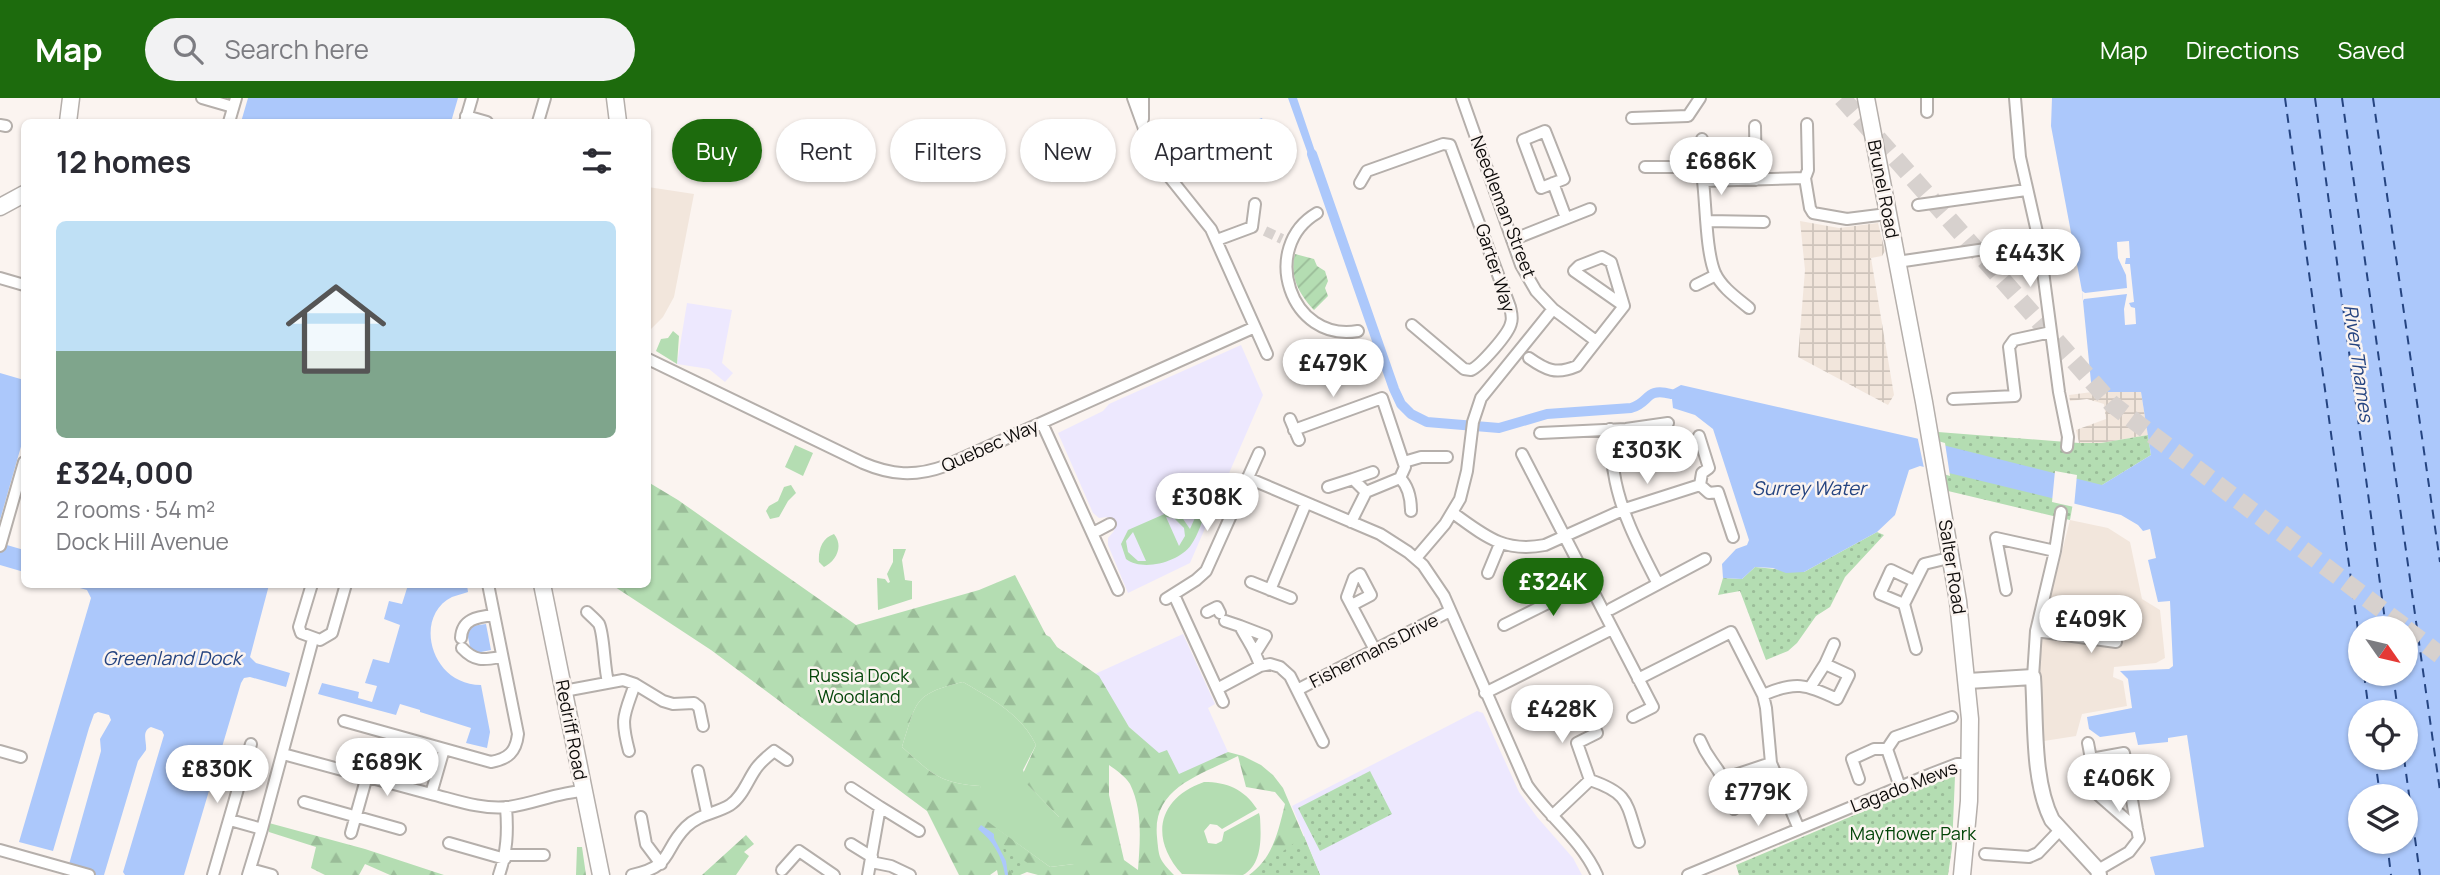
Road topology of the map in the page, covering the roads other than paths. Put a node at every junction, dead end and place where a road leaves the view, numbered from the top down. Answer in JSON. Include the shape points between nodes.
{"nodes":[{"id":1,"x":71,"y":98,"type":"edge"},
{"id":2,"x":202,"y":98,"type":"edge"},
{"id":3,"x":472,"y":98,"type":"edge"},
{"id":4,"x":545,"y":98,"type":"edge"},
{"id":5,"x":615,"y":98,"type":"edge"},
{"id":6,"x":1133,"y":98,"type":"edge"},
{"id":7,"x":1143,"y":98,"type":"edge"},
{"id":8,"x":1462,"y":98,"type":"edge"},
{"id":9,"x":1700,"y":98,"type":"edge"},
{"id":10,"x":1866,"y":98,"type":"edge"},
{"id":11,"x":1927,"y":98,"type":"edge"},
{"id":12,"x":2015,"y":98,"type":"edge"},
{"id":13,"x":235,"y":103,"type":"edge"},
{"id":14,"x":1927,"y":112,"type":"dead end"},
{"id":15,"x":1632,"y":118,"type":"dead end"},
{"id":16,"x":68,"y":119,"type":"edge"},
{"id":17,"x":466,"y":119,"type":"edge"},
{"id":18,"x":539,"y":119,"type":"edge"},
{"id":19,"x":618,"y":119,"type":"edge"},
{"id":20,"x":1140,"y":119,"type":"edge"},
{"id":21,"x":1142,"y":119,"type":"edge"},
{"id":22,"x":1807,"y":124,"type":"dead end"},
{"id":23,"x":1755,"y":126,"type":"dead end"},
{"id":24,"x":1702,"y":139,"type":"dead end"},
{"id":25,"x":1644,"y":167,"type":"dead end"},
{"id":26,"x":1703,"y":167,"type":"junction"},
{"id":27,"x":1490,"y":177,"type":"junction"},
{"id":28,"x":1805,"y":177,"type":"junction"},
{"id":29,"x":1756,"y":180,"type":"junction"},
{"id":30,"x":1703,"y":181,"type":"junction"},
{"id":31,"x":1173,"y":182,"type":"edge"},
{"id":32,"x":1360,"y":183,"type":"dead end"},
{"id":33,"x":1553,"y":183,"type":"junction"},
{"id":34,"x":1467,"y":186,"type":"junction"},
{"id":35,"x":2026,"y":190,"type":"junction"},
{"id":36,"x":21,"y":196,"type":"edge"},
{"id":37,"x":1255,"y":204,"type":"dead end"},
{"id":38,"x":1918,"y":205,"type":"dead end"},
{"id":39,"x":0,"y":207,"type":"edge"},
{"id":40,"x":1590,"y":209,"type":"dead end"},
{"id":41,"x":1317,"y":213,"type":"dead end"},
{"id":42,"x":1887,"y":214,"type":"junction"},
{"id":43,"x":1566,"y":218,"type":"junction"},
{"id":44,"x":1708,"y":221,"type":"junction"},
{"id":45,"x":1764,"y":222,"type":"dead end"},
{"id":46,"x":1252,"y":227,"type":"junction"},
{"id":47,"x":1265,"y":231,"type":"tunnel mouth"},
{"id":48,"x":1217,"y":240,"type":"junction"},
{"id":49,"x":1512,"y":240,"type":"junction"},
{"id":50,"x":2039,"y":241,"type":"junction"},
{"id":51,"x":1897,"y":262,"type":"junction"},
{"id":52,"x":1716,"y":275,"type":"junction"},
{"id":53,"x":0,"y":278,"type":"edge"},
{"id":54,"x":21,"y":284,"type":"edge"},
{"id":55,"x":1696,"y":285,"type":"dead end"},
{"id":56,"x":1624,"y":306,"type":"junction"},
{"id":57,"x":1749,"y":308,"type":"dead end"},
{"id":58,"x":1553,"y":309,"type":"junction"},
{"id":59,"x":1412,"y":325,"type":"dead end"},
{"id":60,"x":1255,"y":327,"type":"junction"},
{"id":61,"x":1358,"y":331,"type":"dead end"},
{"id":62,"x":2051,"y":332,"type":"junction"},
{"id":63,"x":1597,"y":341,"type":"junction"},
{"id":64,"x":1494,"y":347,"type":"junction"},
{"id":65,"x":1267,"y":354,"type":"dead end"},
{"id":66,"x":1529,"y":358,"type":"dead end"},
{"id":67,"x":651,"y":360,"type":"edge"},
{"id":68,"x":1511,"y":360,"type":"junction"},
{"id":69,"x":1953,"y":399,"type":"dead end"},
{"id":70,"x":1042,"y":423,"type":"junction"},
{"id":71,"x":1668,"y":423,"type":"dead end"},
{"id":72,"x":1611,"y":429,"type":"junction"},
{"id":73,"x":1294,"y":430,"type":"dead end"},
{"id":74,"x":1540,"y":433,"type":"dead end"},
{"id":75,"x":1699,"y":436,"type":"dead end"},
{"id":76,"x":2067,"y":447,"type":"dead end"},
{"id":77,"x":1259,"y":453,"type":"dead end"},
{"id":78,"x":1522,"y":454,"type":"dead end"},
{"id":79,"x":1447,"y":457,"type":"dead end"},
{"id":80,"x":1404,"y":462,"type":"junction"},
{"id":81,"x":1373,"y":472,"type":"dead end"},
{"id":82,"x":1248,"y":478,"type":"junction"},
{"id":83,"x":1400,"y":478,"type":"junction"},
{"id":84,"x":1353,"y":479,"type":"junction"},
{"id":85,"x":1714,"y":480,"type":"junction"},
{"id":86,"x":1700,"y":485,"type":"junction"},
{"id":87,"x":1328,"y":487,"type":"dead end"},
{"id":88,"x":21,"y":489,"type":"edge"},
{"id":89,"x":1366,"y":492,"type":"junction"},
{"id":90,"x":1307,"y":503,"type":"junction"},
{"id":91,"x":1625,"y":509,"type":"junction"},
{"id":92,"x":1411,"y":511,"type":"dead end"},
{"id":93,"x":2061,"y":512,"type":"dead end"},
{"id":94,"x":1453,"y":513,"type":"junction"},
{"id":95,"x":1351,"y":522,"type":"junction"},
{"id":96,"x":1110,"y":524,"type":"dead end"},
{"id":97,"x":1093,"y":533,"type":"junction"},
{"id":98,"x":1564,"y":536,"type":"junction"},
{"id":99,"x":1733,"y":537,"type":"dead end"},
{"id":100,"x":1,"y":543,"type":"edge"},
{"id":101,"x":1500,"y":544,"type":"junction"},
{"id":102,"x":2055,"y":551,"type":"junction"},
{"id":103,"x":1952,"y":557,"type":"junction"},
{"id":104,"x":1416,"y":558,"type":"junction"},
{"id":105,"x":1705,"y":559,"type":"dead end"},
{"id":106,"x":1488,"y":573,"type":"dead end"},
{"id":107,"x":1914,"y":581,"type":"junction"},
{"id":108,"x":1251,"y":582,"type":"dead end"},
{"id":109,"x":1588,"y":583,"type":"junction"},
{"id":110,"x":1658,"y":584,"type":"junction"},
{"id":111,"x":311,"y":588,"type":"edge"},
{"id":112,"x":345,"y":588,"type":"edge"},
{"id":113,"x":489,"y":588,"type":"edge"},
{"id":114,"x":543,"y":588,"type":"edge"},
{"id":115,"x":1118,"y":590,"type":"dead end"},
{"id":116,"x":1270,"y":590,"type":"junction"},
{"id":117,"x":2006,"y":590,"type":"dead end"},
{"id":118,"x":1291,"y":598,"type":"dead end"},
{"id":119,"x":1904,"y":604,"type":"junction"},
{"id":120,"x":1352,"y":605,"type":"dead end"},
{"id":121,"x":1611,"y":609,"type":"dead end"},
{"id":122,"x":1450,"y":611,"type":"junction"},
{"id":123,"x":587,"y":612,"type":"dead end"},
{"id":124,"x":1208,"y":612,"type":"dead end"},
{"id":125,"x":493,"y":615,"type":"junction"},
{"id":126,"x":1504,"y":625,"type":"dead end"},
{"id":127,"x":1240,"y":626,"type":"junction"},
{"id":128,"x":1612,"y":629,"type":"junction"},
{"id":129,"x":2036,"y":631,"type":"junction"},
{"id":130,"x":313,"y":639,"type":"junction"},
{"id":131,"x":2116,"y":642,"type":"dead end"},
{"id":132,"x":1834,"y":644,"type":"dead end"},
{"id":133,"x":1916,"y":649,"type":"dead end"},
{"id":134,"x":1375,"y":650,"type":"junction"},
{"id":135,"x":1256,"y":652,"type":"junction"},
{"id":136,"x":501,"y":657,"type":"junction"},
{"id":137,"x":1825,"y":664,"type":"junction"},
{"id":138,"x":1260,"y":666,"type":"junction"},
{"id":139,"x":2033,"y":677,"type":"junction"},
{"id":140,"x":1639,"y":679,"type":"junction"},
{"id":141,"x":608,"y":681,"type":"junction"},
{"id":142,"x":1968,"y":681,"type":"junction"},
{"id":143,"x":635,"y":684,"type":"junction"},
{"id":144,"x":1811,"y":687,"type":"junction"},
{"id":145,"x":1217,"y":689,"type":"junction"},
{"id":146,"x":1297,"y":690,"type":"junction"},
{"id":147,"x":564,"y":691,"type":"junction"},
{"id":148,"x":1485,"y":693,"type":"junction"},
{"id":149,"x":1763,"y":695,"type":"junction"},
{"id":150,"x":1223,"y":702,"type":"dead end"},
{"id":151,"x":1584,"y":707,"type":"dead end"},
{"id":152,"x":1633,"y":717,"type":"dead end"},
{"id":153,"x":1952,"y":718,"type":"dead end"},
{"id":154,"x":344,"y":721,"type":"dead end"},
{"id":155,"x":704,"y":726,"type":"dead end"},
{"id":156,"x":1700,"y":740,"type":"dead end"},
{"id":157,"x":1323,"y":742,"type":"dead end"},
{"id":158,"x":2088,"y":743,"type":"dead end"},
{"id":159,"x":251,"y":744,"type":"dead end"},
{"id":160,"x":444,"y":749,"type":"junction"},
{"id":161,"x":1887,"y":749,"type":"junction"},
{"id":162,"x":0,"y":751,"type":"edge"},
{"id":163,"x":629,"y":751,"type":"dead end"},
{"id":164,"x":283,"y":754,"type":"junction"},
{"id":165,"x":21,"y":758,"type":"dead end"},
{"id":166,"x":2091,"y":759,"type":"junction"},
{"id":167,"x":788,"y":760,"type":"dead end"},
{"id":168,"x":1771,"y":763,"type":"junction"},
{"id":169,"x":1970,"y":764,"type":"junction"},
{"id":170,"x":698,"y":771,"type":"dead end"},
{"id":171,"x":367,"y":776,"type":"junction"},
{"id":172,"x":1723,"y":779,"type":"junction"},
{"id":173,"x":1858,"y":779,"type":"dead end"},
{"id":174,"x":1590,"y":780,"type":"junction"},
{"id":175,"x":1900,"y":787,"type":"junction"},
{"id":176,"x":851,"y":788,"type":"dead end"},
{"id":177,"x":584,"y":791,"type":"junction"},
{"id":178,"x":431,"y":794,"type":"junction"},
{"id":179,"x":304,"y":802,"type":"dead end"},
{"id":180,"x":506,"y":807,"type":"junction"},
{"id":181,"x":880,"y":807,"type":"junction"},
{"id":182,"x":1734,"y":808,"type":"dead end"},
{"id":183,"x":707,"y":813,"type":"junction"},
{"id":184,"x":1552,"y":816,"type":"junction"},
{"id":185,"x":356,"y":817,"type":"junction"},
{"id":186,"x":641,"y":817,"type":"dead end"},
{"id":187,"x":230,"y":820,"type":"junction"},
{"id":188,"x":262,"y":829,"type":"junction"},
{"id":189,"x":400,"y":829,"type":"dead end"},
{"id":190,"x":1799,"y":829,"type":"junction"},
{"id":191,"x":2137,"y":829,"type":"junction"},
{"id":192,"x":2060,"y":830,"type":"junction"},
{"id":193,"x":919,"y":831,"type":"dead end"},
{"id":194,"x":351,"y":833,"type":"dead end"},
{"id":195,"x":1639,"y":842,"type":"dead end"},
{"id":196,"x":449,"y":843,"type":"dead end"},
{"id":197,"x":850,"y":844,"type":"dead end"},
{"id":198,"x":0,"y":850,"type":"edge"},
{"id":199,"x":1985,"y":854,"type":"dead end"},
{"id":200,"x":544,"y":855,"type":"dead end"},
{"id":201,"x":505,"y":857,"type":"junction"},
{"id":202,"x":871,"y":859,"type":"junction"},
{"id":203,"x":661,"y":864,"type":"junction"},
{"id":204,"x":43,"y":869,"type":"edge"},
{"id":205,"x":782,"y":870,"type":"dead end"},
{"id":206,"x":249,"y":872,"type":"edge"},
{"id":207,"x":2098,"y":873,"type":"edge"},
{"id":208,"x":89,"y":875,"type":"edge"},
{"id":209,"x":213,"y":875,"type":"edge"},
{"id":210,"x":272,"y":875,"type":"edge"},
{"id":211,"x":499,"y":875,"type":"edge"},
{"id":212,"x":601,"y":875,"type":"edge"},
{"id":213,"x":632,"y":875,"type":"edge"},
{"id":214,"x":834,"y":875,"type":"edge"},
{"id":215,"x":868,"y":875,"type":"edge"},
{"id":216,"x":909,"y":875,"type":"edge"},
{"id":217,"x":1597,"y":875,"type":"edge"},
{"id":218,"x":1688,"y":875,"type":"edge"},
{"id":219,"x":1962,"y":875,"type":"edge"}],
"edges":[{"from":1,"to":16,"type":"main road"},
{"from":2,"to":13,"type":"street"},
{"from":3,"to":17,"type":"street"},
{"from":4,"to":18,"type":"street"},
{"from":5,"to":19,"type":"main road"},
{"from":6,"to":20,"type":"street"},
{"from":7,"to":21,"type":"street"},
{"from":8,"to":27,"type":"street","name":"Needleman Street"},
{"from":9,"to":15,"type":"street","via":[[1688,116]]},
{"from":10,"to":42,"type":"main road","name":"Brunel Road"},
{"from":11,"to":14,"type":"street"},
{"from":12,"to":35,"type":"street"},
{"from":22,"to":28,"type":"street"},
{"from":23,"to":29,"type":"street"},
{"from":24,"to":26,"type":"street"},
{"from":25,"to":26,"type":"street"},
{"from":26,"to":30,"type":"street"},
{"from":27,"to":34,"type":"street"},
{"from":27,"to":49,"type":"street","name":"Needleman Street"},
{"from":28,"to":29,"type":"street"},
{"from":28,"to":42,"type":"street","via":[[1810,208],[1816,214],[1847,219]]},
{"from":29,"to":30,"type":"street"},
{"from":30,"to":44,"type":"street"},
{"from":31,"to":48,"type":"street"},
{"from":32,"to":34,"type":"street","name":"Garter Way","via":[[1367,171],[1446,144],[1454,152]]},
{"from":33,"to":33,"type":"street","via":[[1541,188],[1523,140],[1545,131],[1564,179]]},
{"from":33,"to":43,"type":"street"},
{"from":34,"to":64,"type":"street","name":"Garter Way","via":[[1510,307],[1510,327]]},
{"from":35,"to":38,"type":"street"},
{"from":35,"to":50,"type":"street"},
{"from":36,"to":39,"type":"main road"},
{"from":37,"to":46,"type":"street"},
{"from":40,"to":43,"type":"street"},
{"from":41,"to":61,"type":"street","via":[[1285,241],[1289,289],[1296,305],[1320,325],[1347,333]]},
{"from":42,"to":51,"type":"main road","name":"Brunel Road"},
{"from":43,"to":49,"type":"street"},
{"from":44,"to":45,"type":"street"},
{"from":44,"to":52,"type":"street"},
{"from":46,"to":47,"type":"street"},
{"from":46,"to":48,"type":"street"},
{"from":48,"to":60,"type":"street"},
{"from":49,"to":58,"type":"street","name":"Needleman Street","via":[[1536,291]]},
{"from":50,"to":51,"type":"street","name":"Brunel Road"},
{"from":50,"to":62,"type":"street"},
{"from":51,"to":103,"type":"main road","name":"Salter Road"},
{"from":52,"to":55,"type":"street"},
{"from":52,"to":57,"type":"street","via":[[1728,292]]},
{"from":53,"to":54,"type":"street"},
{"from":56,"to":56,"type":"street","via":[[1611,262],[1602,257],[1574,271]]},
{"from":56,"to":63,"type":"street"},
{"from":58,"to":63,"type":"street","name":"Needleman Street"},
{"from":58,"to":68,"type":"street"},
{"from":59,"to":64,"type":"street","name":"Garter Way","via":[[1467,370],[1475,368]]},
{"from":60,"to":65,"type":"street"},
{"from":60,"to":70,"type":"street","name":"Quebec Way"},
{"from":62,"to":69,"type":"street","via":[[2014,340],[2009,347],[2015,396]]},
{"from":62,"to":76,"type":"street"},
{"from":63,"to":66,"type":"street","via":[[1570,369],[1547,370]]},
{"from":64,"to":68,"type":"street"},
{"from":67,"to":70,"type":"street","name":"Quebec Way","via":[[863,463],[895,474],[945,467]]},
{"from":68,"to":94,"type":"street","via":[[1476,410],[1463,491]]},
{"from":70,"to":97,"type":"street","via":[[1074,503]]},
{"from":71,"to":72,"type":"street"},
{"from":72,"to":74,"type":"street"},
{"from":72,"to":91,"type":"street","via":[[1614,474]]},
{"from":73,"to":80,"type":"street","via":[[1382,398]]},
{"from":75,"to":85,"type":"street"},
{"from":77,"to":82,"type":"street"},
{"from":78,"to":98,"type":"street"},
{"from":79,"to":80,"type":"street"},
{"from":80,"to":83,"type":"street"},
{"from":81,"to":84,"type":"street"},
{"from":82,"to":90,"type":"street"},
{"from":82,"to":145,"type":"street","via":[[1206,571],[1170,597]]},
{"from":83,"to":89,"type":"street"},
{"from":83,"to":92,"type":"street"},
{"from":84,"to":87,"type":"street"},
{"from":84,"to":89,"type":"street"},
{"from":85,"to":86,"type":"street","via":[[1709,493]]},
{"from":85,"to":86,"type":"street","via":[[1702,473]]},
{"from":85,"to":99,"type":"street"},
{"from":86,"to":91,"type":"street"},
{"from":88,"to":100,"type":"street"},
{"from":89,"to":95,"type":"street"},
{"from":90,"to":95,"type":"street"},
{"from":90,"to":116,"type":"street"},
{"from":91,"to":98,"type":"street"},
{"from":91,"to":110,"type":"street"},
{"from":93,"to":102,"type":"street"},
{"from":94,"to":101,"type":"street"},
{"from":94,"to":104,"type":"street"},
{"from":95,"to":104,"type":"street","via":[[1380,534]]},
{"from":96,"to":97,"type":"street"},
{"from":97,"to":115,"type":"street"},
{"from":98,"to":101,"type":"street","via":[[1534,547]]},
{"from":98,"to":109,"type":"street"},
{"from":101,"to":106,"type":"street"},
{"from":102,"to":117,"type":"street","via":[[1996,538]]},
{"from":102,"to":129,"type":"street"},
{"from":103,"to":107,"type":"street","via":[[1924,564]]},
{"from":103,"to":142,"type":"main road","name":"Salter Road"},
{"from":104,"to":122,"type":"street","via":[[1435,581]]},
{"from":105,"to":110,"type":"street"},
{"from":107,"to":119,"type":"street"},
{"from":107,"to":119,"type":"street","via":[[1891,570],[1880,594]]},
{"from":108,"to":116,"type":"street"},
{"from":109,"to":126,"type":"street"},
{"from":109,"to":128,"type":"street"},
{"from":110,"to":121,"type":"street"},
{"from":111,"to":130,"type":"street","via":[[299,627]]},
{"from":112,"to":130,"type":"street","via":[[332,633]]},
{"from":113,"to":125,"type":"street"},
{"from":114,"to":147,"type":"main road","name":"Redriff Road"},
{"from":116,"to":118,"type":"street"},
{"from":119,"to":133,"type":"street"},
{"from":120,"to":134,"type":"street"},
{"from":122,"to":134,"type":"street","name":"Fishermans Drive"},
{"from":122,"to":148,"type":"street"},
{"from":123,"to":141,"type":"street","via":[[603,635]]},
{"from":124,"to":127,"type":"street","via":[[1217,607],[1222,617]]},
{"from":125,"to":136,"type":"street"},
{"from":125,"to":136,"type":"street","via":[[468,621],[461,630],[462,643],[470,656],[480,661]]},
{"from":127,"to":135,"type":"street"},
{"from":127,"to":135,"type":"street","via":[[1266,636]]},
{"from":128,"to":140,"type":"street"},
{"from":128,"to":148,"type":"street"},
{"from":129,"to":131,"type":"street"},
{"from":129,"to":139,"type":"street"},
{"from":130,"to":164,"type":"street"},
{"from":132,"to":137,"type":"street"},
{"from":134,"to":146,"type":"street","name":"Fishermans Drive"},
{"from":135,"to":138,"type":"street"},
{"from":136,"to":160,"type":"street","via":[[519,734],[513,752],[491,762]]},
{"from":137,"to":144,"type":"street"},
{"from":137,"to":144,"type":"street","via":[[1849,675],[1837,699]]},
{"from":138,"to":145,"type":"street"},
{"from":138,"to":146,"type":"street","name":"Fishermans Drive","via":[[1284,669]]},
{"from":139,"to":142,"type":"street"},
{"from":139,"to":192,"type":"street","via":[[2039,770],[2047,810]]},
{"from":140,"to":149,"type":"street","via":[[1731,632]]},
{"from":140,"to":152,"type":"street","via":[[1653,708]]},
{"from":141,"to":143,"type":"street"},
{"from":141,"to":147,"type":"street"},
{"from":142,"to":169,"type":"main road","name":"Salter Road"},
{"from":143,"to":155,"type":"street","via":[[663,701],[694,703]]},
{"from":143,"to":163,"type":"street","via":[[623,718]]},
{"from":144,"to":149,"type":"street","via":[[1789,685]]},
{"from":145,"to":150,"type":"street"},
{"from":146,"to":157,"type":"street","name":"Fishermans Drive"},
{"from":147,"to":177,"type":"main road","name":"Redriff Road"},
{"from":148,"to":184,"type":"street","via":[[1527,785]]},
{"from":149,"to":168,"type":"street"},
{"from":151,"to":174,"type":"street","via":[[1597,733],[1577,743]]},
{"from":153,"to":161,"type":"street","via":[[1895,737]]},
{"from":154,"to":160,"type":"street"},
{"from":156,"to":172,"type":"street"},
{"from":158,"to":166,"type":"street"},
{"from":159,"to":187,"type":"street"},
{"from":160,"to":178,"type":"street"},
{"from":161,"to":173,"type":"street","via":[[1874,749],[1852,759]]},
{"from":161,"to":175,"type":"street"},
{"from":162,"to":165,"type":"street"},
{"from":164,"to":171,"type":"street"},
{"from":164,"to":188,"type":"street"},
{"from":166,"to":191,"type":"street","via":[[2096,793]]},
{"from":166,"to":191,"type":"street","via":[[2124,753]]},
{"from":167,"to":183,"type":"street","via":[[774,751],[730,805]]},
{"from":168,"to":172,"type":"street"},
{"from":168,"to":190,"type":"street"},
{"from":169,"to":175,"type":"street","name":"Lagado Mews","via":[[1957,764]]},
{"from":169,"to":219,"type":"main road","name":"Salter Road"},
{"from":170,"to":183,"type":"street"},
{"from":171,"to":178,"type":"street"},
{"from":171,"to":185,"type":"street"},
{"from":172,"to":182,"type":"street"},
{"from":174,"to":184,"type":"street"},
{"from":174,"to":195,"type":"street","via":[[1613,788],[1626,803]]},
{"from":175,"to":190,"type":"street","name":"Lagado Mews"},
{"from":176,"to":181,"type":"street"},
{"from":177,"to":180,"type":"street"},
{"from":177,"to":212,"type":"main road","name":"Redriff Road"},
{"from":178,"to":180,"type":"street"},
{"from":179,"to":185,"type":"street"},
{"from":180,"to":201,"type":"street"},
{"from":181,"to":193,"type":"street"},
{"from":181,"to":202,"type":"street"},
{"from":183,"to":203,"type":"street","via":[[681,832]]},
{"from":184,"to":217,"type":"street","via":[[1581,846]]},
{"from":185,"to":189,"type":"street"},
{"from":185,"to":194,"type":"street"},
{"from":186,"to":203,"type":"street","via":[[646,844]]},
{"from":187,"to":188,"type":"street"},
{"from":187,"to":209,"type":"street"},
{"from":188,"to":206,"type":"street"},
{"from":190,"to":218,"type":"street","name":"Lagado Mews"},
{"from":191,"to":207,"type":"street","via":[[2138,839],[2129,852]]},
{"from":192,"to":199,"type":"street","via":[[2029,857]]},
{"from":192,"to":207,"type":"street"},
{"from":196,"to":201,"type":"street"},
{"from":197,"to":202,"type":"street"},
{"from":198,"to":204,"type":"street"},
{"from":200,"to":201,"type":"street"},
{"from":201,"to":211,"type":"street"},
{"from":202,"to":215,"type":"street"},
{"from":202,"to":216,"type":"street"},
{"from":203,"to":213,"type":"street"},
{"from":204,"to":208,"type":"street"},
{"from":205,"to":214,"type":"street","via":[[799,851]]},
{"from":206,"to":210,"type":"street"}]}
